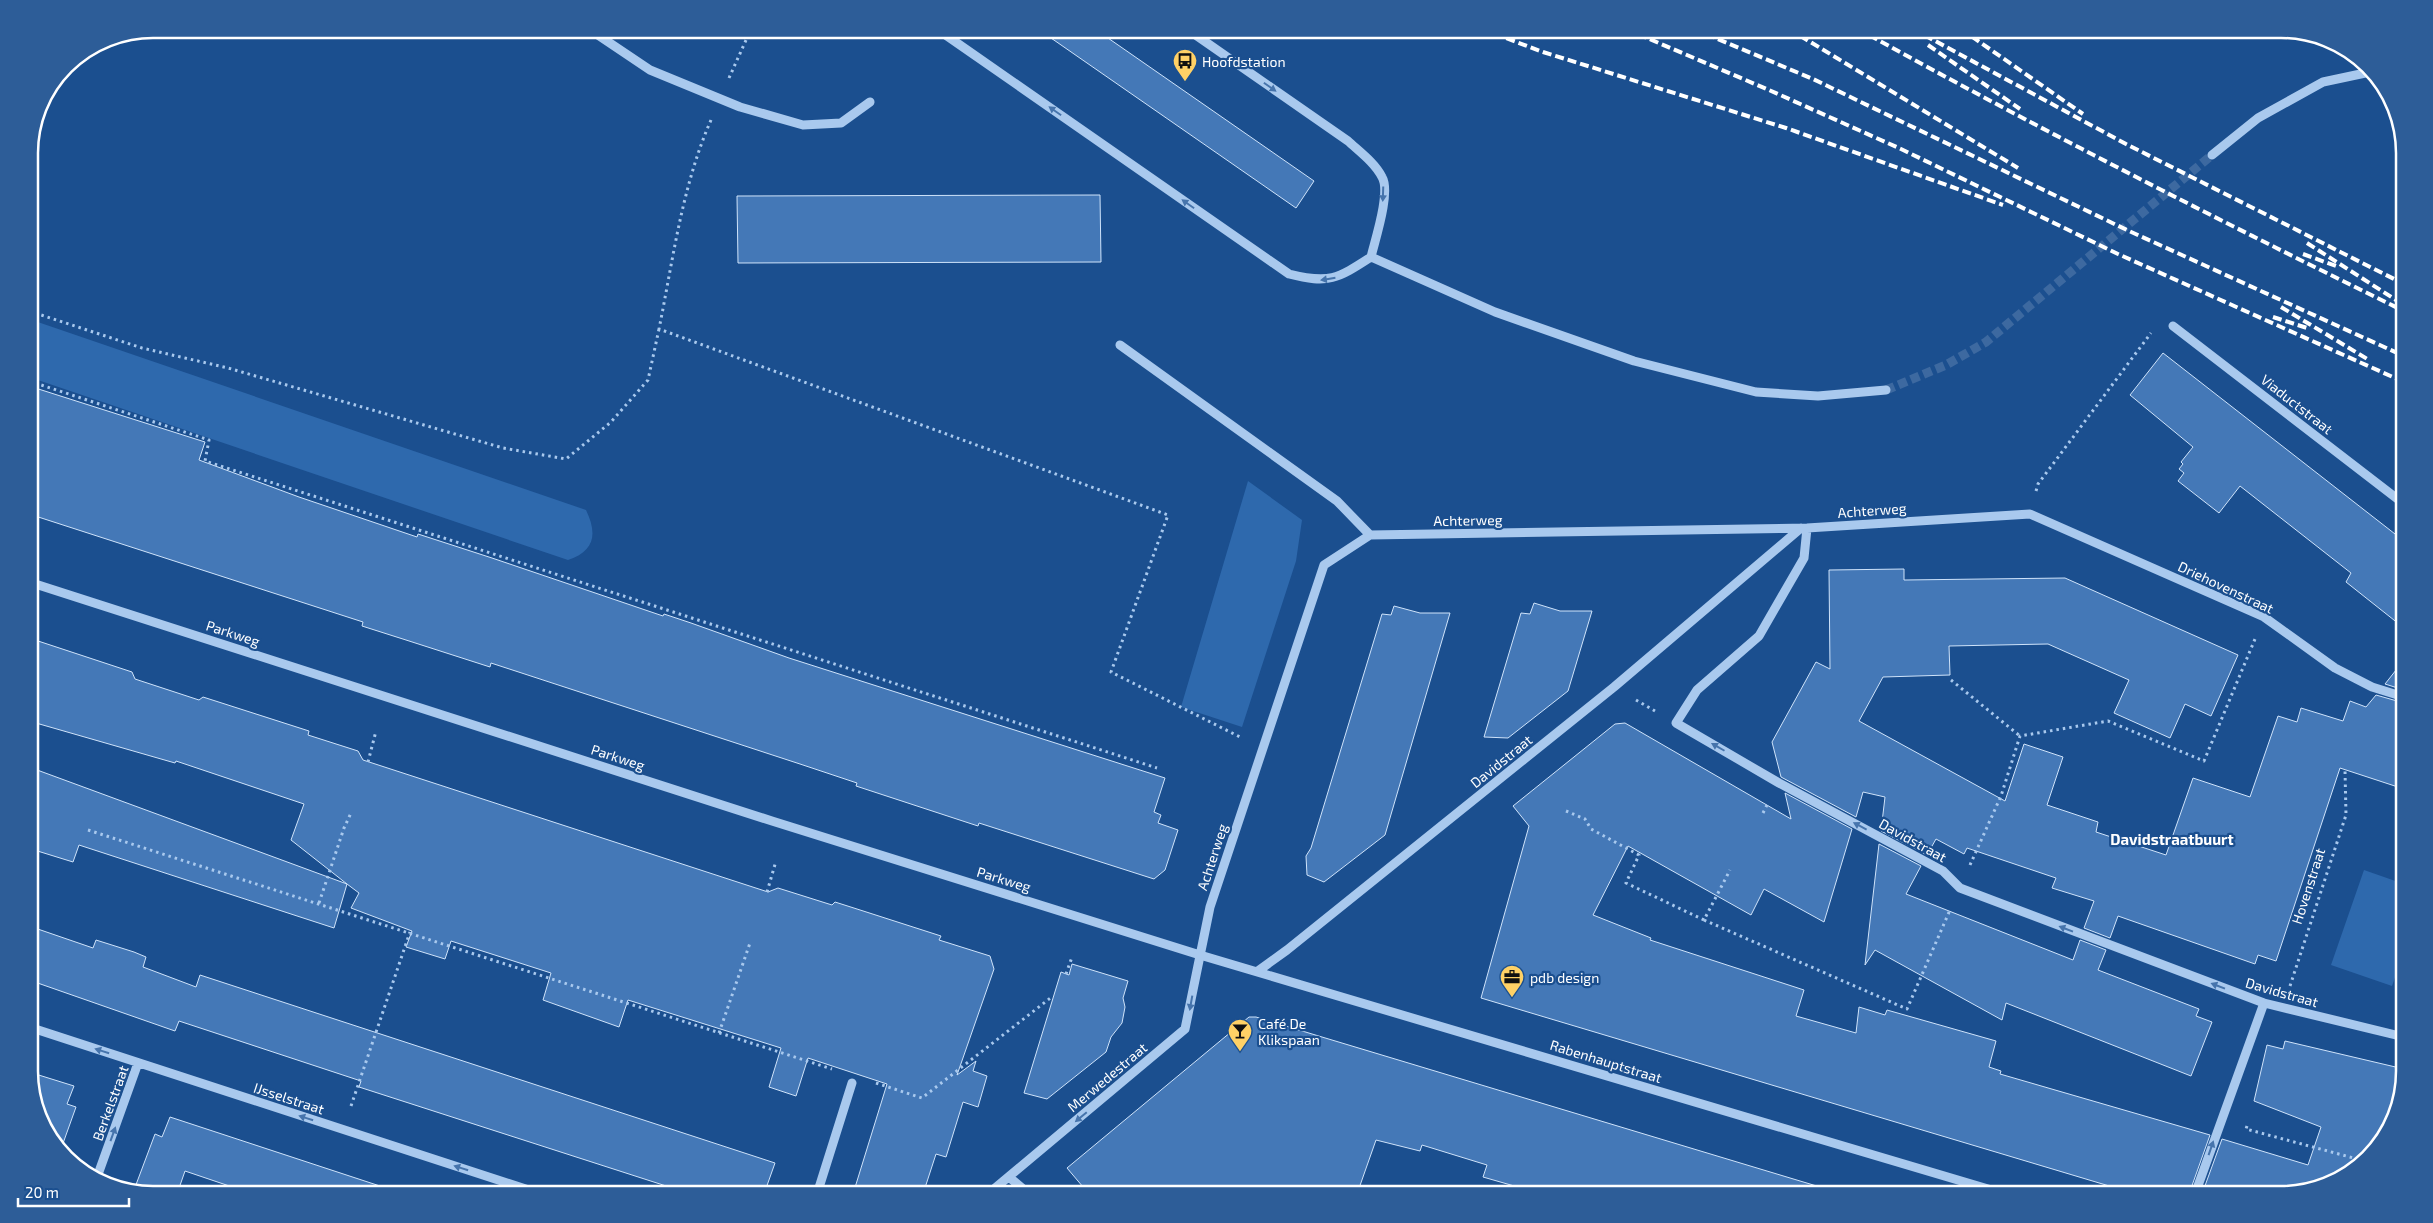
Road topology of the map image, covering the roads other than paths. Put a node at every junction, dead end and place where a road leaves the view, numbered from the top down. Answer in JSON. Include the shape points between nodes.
{"nodes":[{"id":1,"x":601,"y":37,"type":"edge"},
{"id":2,"x":948,"y":37,"type":"edge"},
{"id":3,"x":1198,"y":37,"type":"edge"},
{"id":4,"x":2363,"y":73,"type":"edge"},
{"id":5,"x":870,"y":102,"type":"dead end"},
{"id":6,"x":2212,"y":155,"type":"tunnel mouth"},
{"id":7,"x":1371,"y":257,"type":"junction"},
{"id":8,"x":2173,"y":326,"type":"dead end"},
{"id":9,"x":1120,"y":345,"type":"dead end"},
{"id":10,"x":1886,"y":390,"type":"tunnel mouth"},
{"id":11,"x":2395,"y":497,"type":"edge"},
{"id":12,"x":2030,"y":514,"type":"joint"},
{"id":13,"x":1804,"y":528,"type":"junction"},
{"id":14,"x":1370,"y":536,"type":"junction"},
{"id":15,"x":38,"y":585,"type":"edge"},
{"id":16,"x":2396,"y":694,"type":"edge"},
{"id":17,"x":1200,"y":955,"type":"junction"},
{"id":18,"x":1258,"y":971,"type":"junction"},
{"id":19,"x":2264,"y":1004,"type":"junction"},
{"id":20,"x":38,"y":1030,"type":"edge"},
{"id":21,"x":2396,"y":1035,"type":"edge"},
{"id":22,"x":138,"y":1063,"type":"junction"},
{"id":23,"x":852,"y":1083,"type":"dead end"},
{"id":24,"x":99,"y":1172,"type":"edge"},
{"id":25,"x":1009,"y":1177,"type":"junction"},
{"id":26,"x":516,"y":1186,"type":"edge"},
{"id":27,"x":820,"y":1186,"type":"edge"},
{"id":28,"x":998,"y":1186,"type":"edge"},
{"id":29,"x":1020,"y":1186,"type":"edge"},
{"id":30,"x":1978,"y":1186,"type":"edge"},
{"id":31,"x":2198,"y":1186,"type":"edge"}],
"edges":[{"from":1,"to":5,"type":"street","via":[[650,70],[740,107],[803,125],[841,123]]},
{"from":7,"to":2,"type":"street","one_way":true,"via":[[1341,276],[1315,281],[1289,274]]},
{"from":3,"to":7,"type":"street","one_way":true,"via":[[1348,141],[1384,179],[1382,216]]},
{"from":4,"to":6,"type":"street","via":[[2323,82],[2258,118]]},
{"from":7,"to":10,"type":"street","via":[[1495,312],[1643,364],[1756,392],[1818,396]]},
{"from":8,"to":11,"type":"street","name":"Viaductstraat"},
{"from":9,"to":14,"type":"street","via":[[1337,501]]},
{"from":12,"to":13,"type":"street","name":"Achterweg"},
{"from":12,"to":16,"type":"street","name":"Driehovenstraat","via":[[2264,617],[2335,668],[2372,687]]},
{"from":13,"to":14,"type":"street","name":"Achterweg"},
{"from":13,"to":18,"type":"street","name":"Davidstraat","via":[[1614,687]]},
{"from":19,"to":13,"type":"street","name":"Davidstraat","one_way":true,"via":[[1960,888],[1943,871],[1676,723],[1697,690],[1758,636],[1804,558]]},
{"from":14,"to":17,"type":"street","name":"Achterweg","via":[[1324,565],[1210,907]]},
{"from":15,"to":17,"type":"street","name":"Parkweg"},
{"from":17,"to":18,"type":"street","name":"Rabenhauptstraat"},
{"from":17,"to":25,"type":"street","name":"Merwedestraat","one_way":true,"via":[[1185,1029]]},
{"from":18,"to":30,"type":"street","name":"Rabenhauptstraat"},
{"from":19,"to":21,"type":"street","name":"Davidstraat"},
{"from":31,"to":19,"type":"street","one_way":true},
{"from":22,"to":20,"type":"street","name":"IJsselstraat","one_way":true},
{"from":24,"to":22,"type":"street","name":"Berkelstraat","one_way":true},
{"from":26,"to":22,"type":"street","name":"IJsselstraat","one_way":true},
{"from":23,"to":27,"type":"street"},
{"from":25,"to":28,"type":"street","name":"Merwedestraat"},
{"from":25,"to":29,"type":"street"}]}
